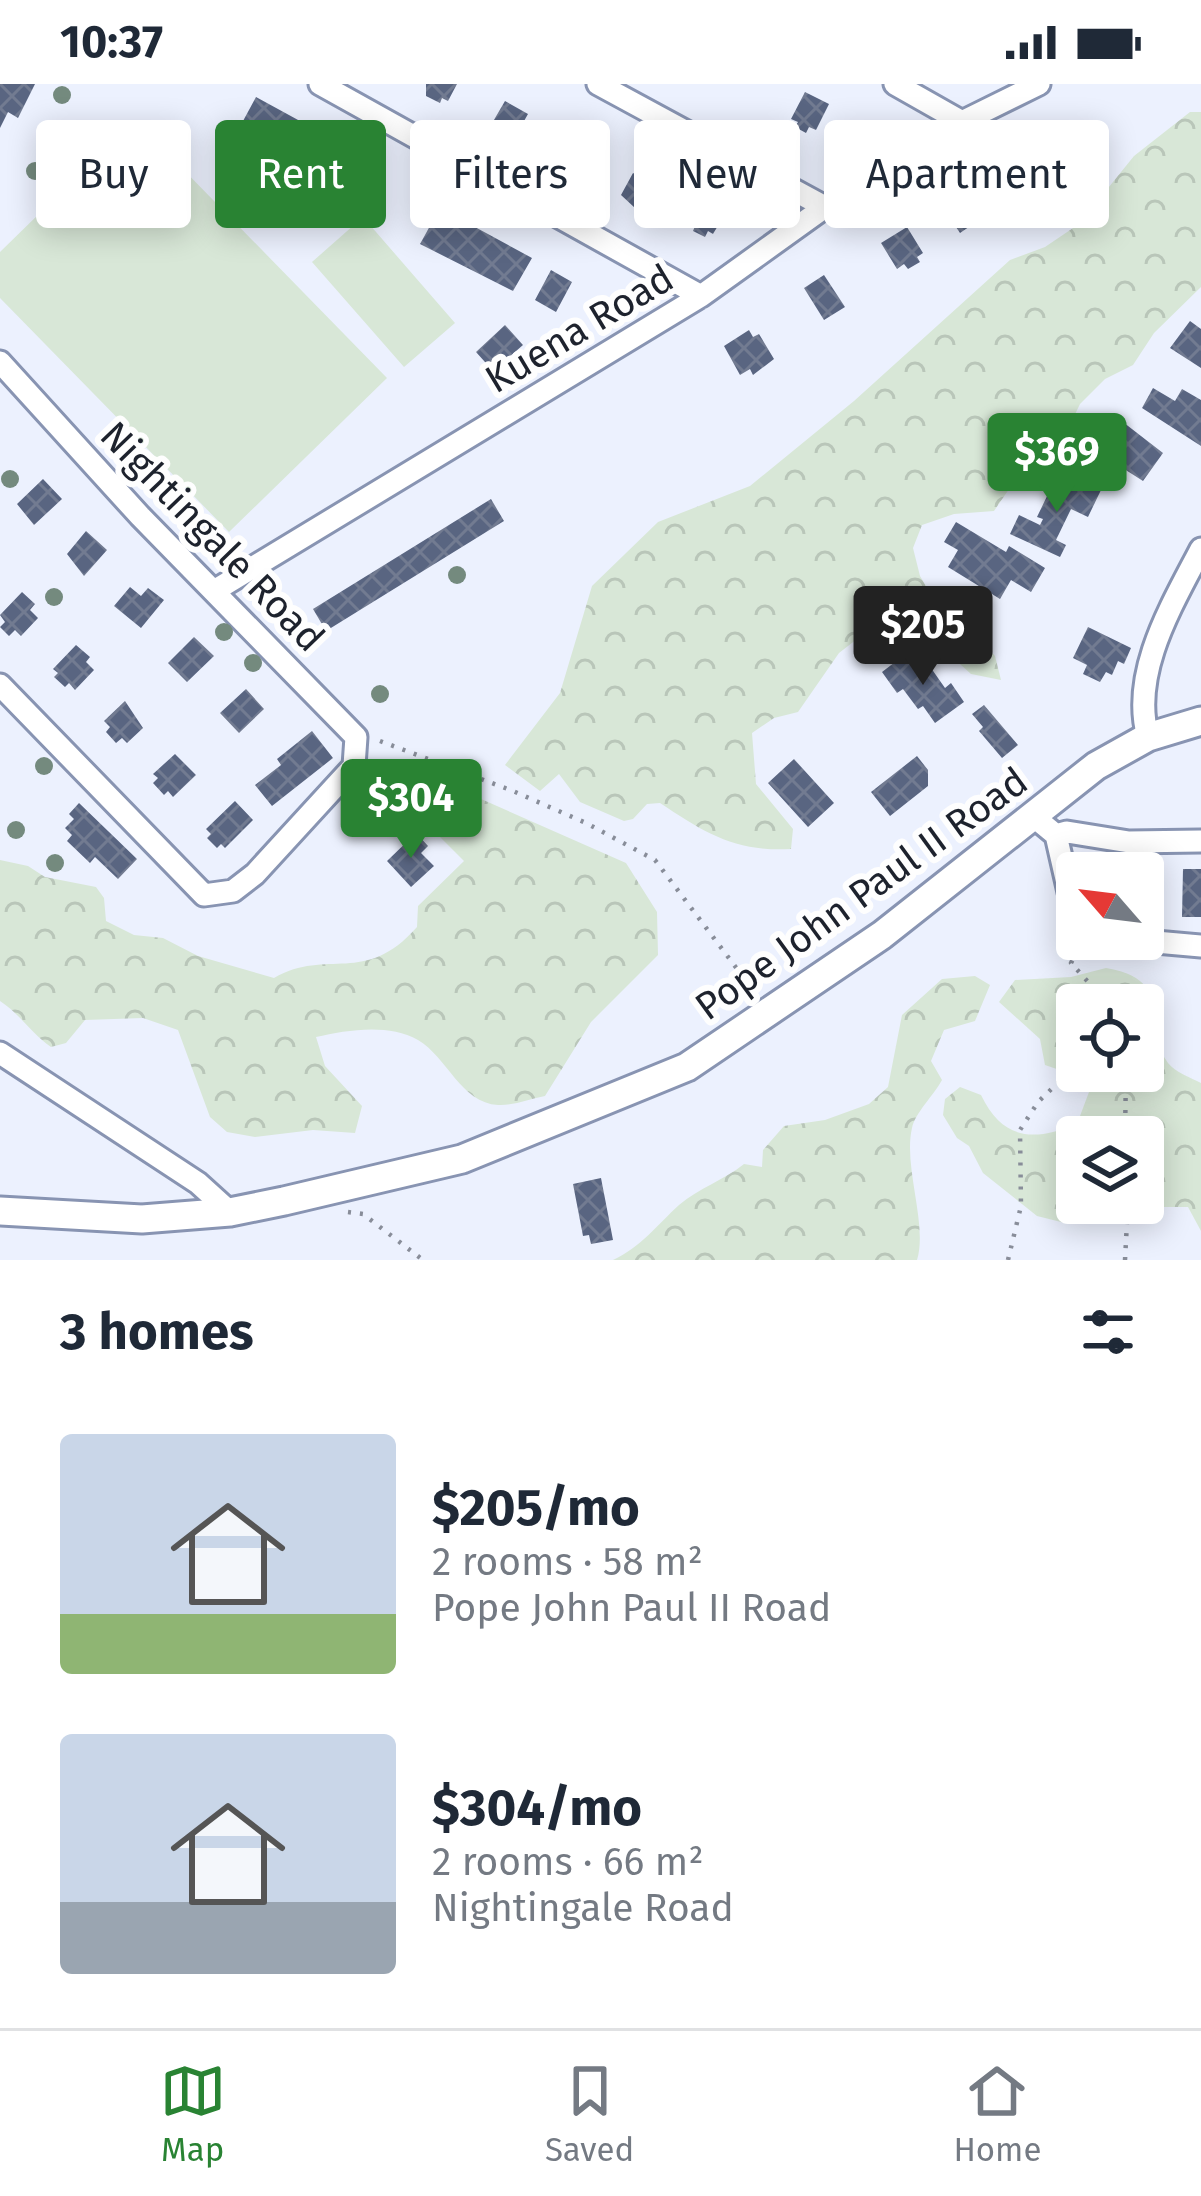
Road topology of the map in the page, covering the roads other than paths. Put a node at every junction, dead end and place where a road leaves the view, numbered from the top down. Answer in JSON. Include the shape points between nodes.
{"nodes":[{"id":1,"x":320,"y":84,"type":"edge"},
{"id":2,"x":598,"y":84,"type":"edge"},
{"id":3,"x":896,"y":84,"type":"edge"},
{"id":4,"x":1039,"y":84,"type":"edge"},
{"id":5,"x":959,"y":120,"type":"edge"},
{"id":6,"x":966,"y":120,"type":"edge"},
{"id":7,"x":824,"y":206,"type":"edge"},
{"id":8,"x":824,"y":208,"type":"edge"},
{"id":9,"x":701,"y":296,"type":"junction"},
{"id":10,"x":0,"y":362,"type":"edge"},
{"id":11,"x":1201,"y":549,"type":"edge"},
{"id":12,"x":214,"y":592,"type":"junction"},
{"id":13,"x":0,"y":686,"type":"edge"},
{"id":14,"x":1201,"y":721,"type":"edge"},
{"id":15,"x":1148,"y":737,"type":"junction"},
{"id":16,"x":1033,"y":816,"type":"junction"},
{"id":17,"x":1056,"y":836,"type":"junction"},
{"id":18,"x":1201,"y":841,"type":"edge"},
{"id":19,"x":1059,"y":852,"type":"edge"},
{"id":20,"x":1164,"y":944,"type":"edge"},
{"id":21,"x":1201,"y":946,"type":"edge"},
{"id":22,"x":0,"y":1053,"type":"edge"},
{"id":23,"x":0,"y":1211,"type":"edge"},
{"id":24,"x":230,"y":1212,"type":"junction"}],
"edges":[{"from":1,"to":9,"type":"street"},
{"from":2,"to":7,"type":"street"},
{"from":3,"to":5,"type":"street"},
{"from":4,"to":6,"type":"street","name":"Kuena Road"},
{"from":8,"to":9,"type":"street","name":"Kuena Road"},
{"from":9,"to":12,"type":"street","name":"Kuena Road"},
{"from":10,"to":12,"type":"street","name":"Nightingale Road"},
{"from":11,"to":15,"type":"street","via":[[1151,655],[1141,712]]},
{"from":12,"to":13,"type":"street","name":"Nightingale Road","via":[[356,737],[354,766],[233,891],[204,896]]},
{"from":14,"to":15,"type":"main road","name":"Pope John Paul II Road"},
{"from":15,"to":16,"type":"main road","name":"Pope John Paul II Road"},
{"from":16,"to":17,"type":"street"},
{"from":16,"to":24,"type":"main road","name":"Pope John Paul II Road","via":[[882,935],[687,1067],[462,1159]]},
{"from":17,"to":18,"type":"street"},
{"from":17,"to":19,"type":"street"},
{"from":20,"to":21,"type":"street"},
{"from":22,"to":24,"type":"street"},
{"from":23,"to":24,"type":"main road","name":"Pope John Paul II Road","via":[[142,1220]]}]}
